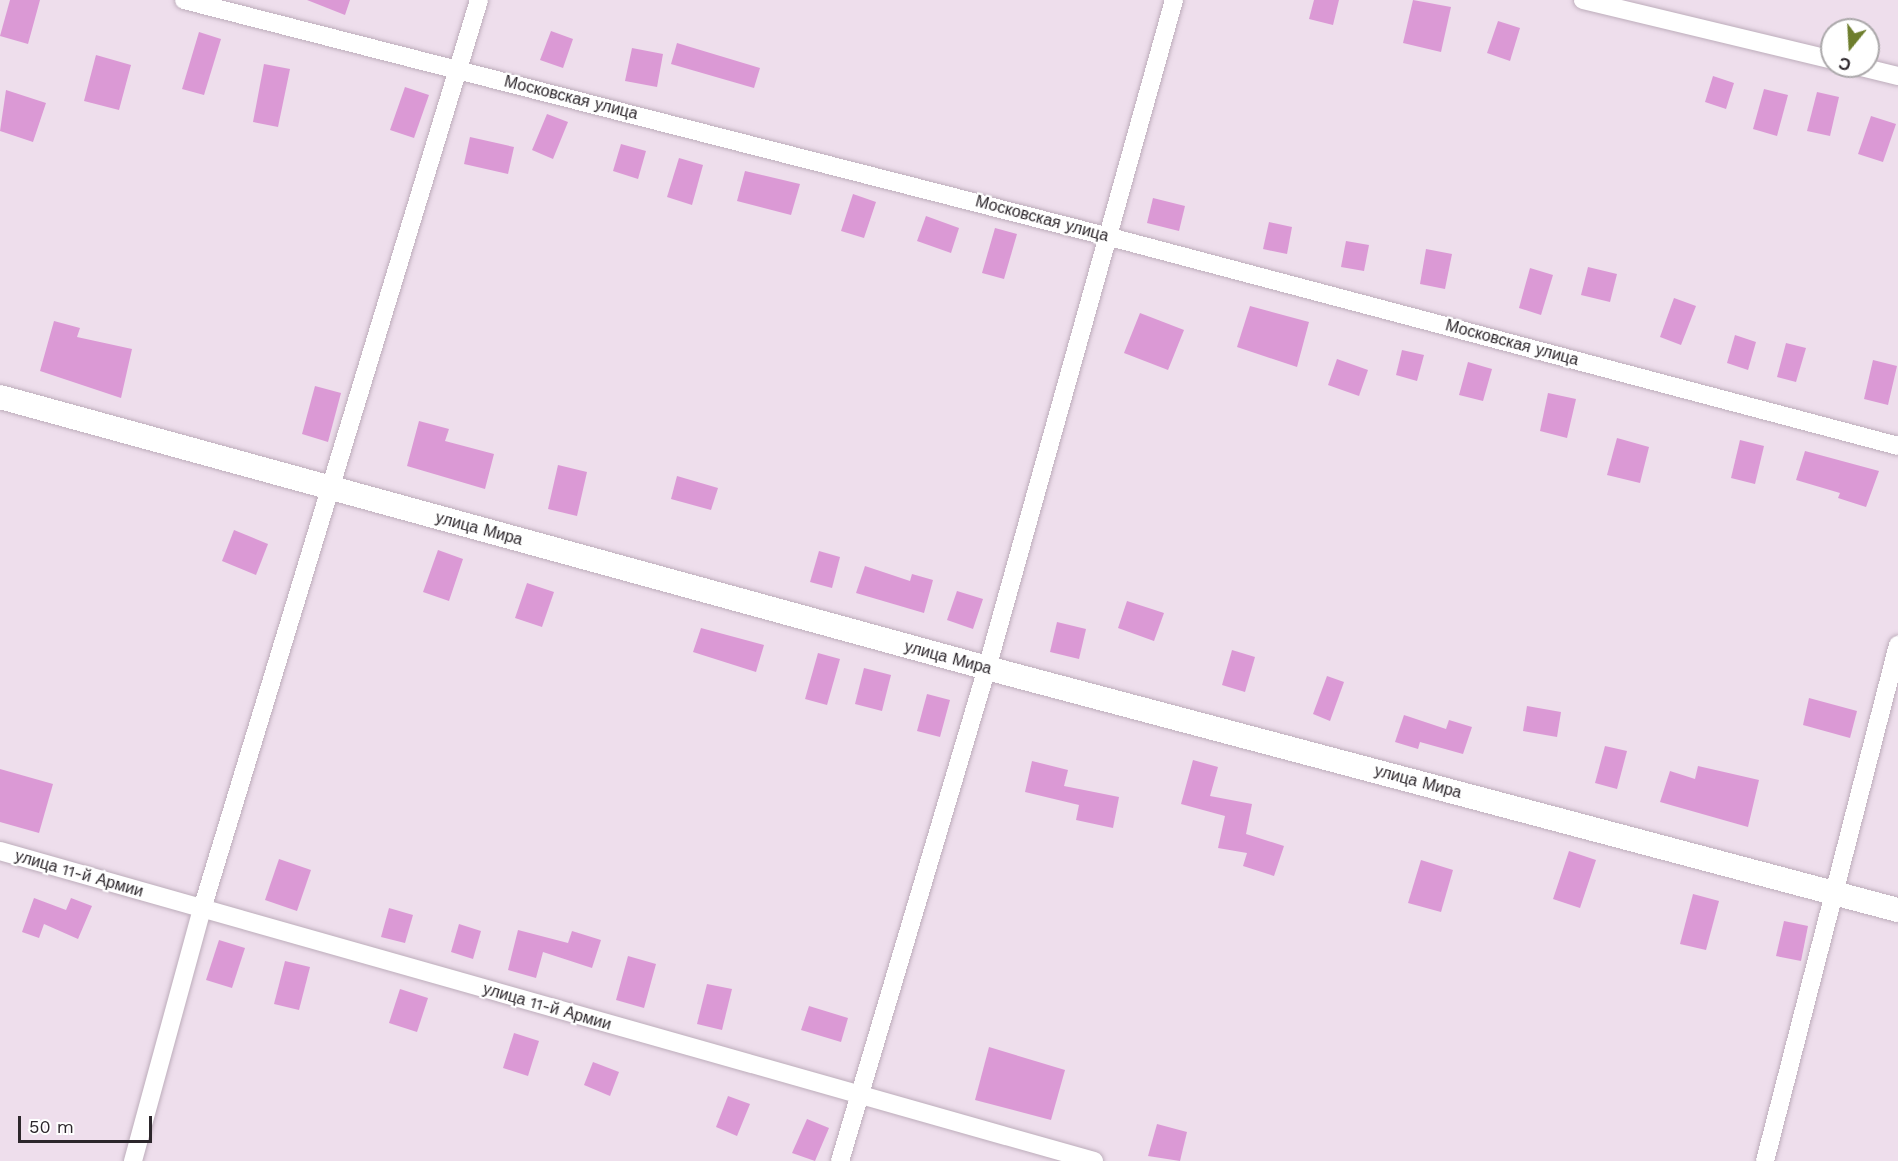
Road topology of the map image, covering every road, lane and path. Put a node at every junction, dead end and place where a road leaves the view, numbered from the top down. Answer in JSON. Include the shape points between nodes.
{"nodes":[{"id":1,"x":184,"y":0,"type":"edge"},
{"id":2,"x":479,"y":0,"type":"edge"},
{"id":3,"x":1174,"y":0,"type":"edge"},
{"id":4,"x":1583,"y":0,"type":"edge"},
{"id":5,"x":1820,"y":57,"type":"edge"},
{"id":6,"x":461,"y":69,"type":"junction"},
{"id":7,"x":1880,"y":72,"type":"edge"},
{"id":8,"x":1898,"y":76,"type":"edge"},
{"id":9,"x":1110,"y":237,"type":"junction"},
{"id":10,"x":0,"y":397,"type":"edge"},
{"id":11,"x":1898,"y":446,"type":"edge"},
{"id":12,"x":333,"y":489,"type":"junction"},
{"id":13,"x":1898,"y":645,"type":"edge"},
{"id":14,"x":987,"y":668,"type":"junction"},
{"id":15,"x":0,"y":852,"type":"edge"},
{"id":16,"x":1835,"y":891,"type":"junction"},
{"id":17,"x":202,"y":909,"type":"junction"},
{"id":18,"x":1898,"y":910,"type":"edge"},
{"id":19,"x":860,"y":1095,"type":"junction"},
{"id":20,"x":133,"y":1161,"type":"edge"},
{"id":21,"x":840,"y":1161,"type":"edge"},
{"id":22,"x":1094,"y":1161,"type":"edge"},
{"id":23,"x":1765,"y":1161,"type":"edge"}],
"edges":[{"from":1,"to":6,"type":"street","name":"Московская улица"},
{"from":2,"to":6,"type":"street"},
{"from":3,"to":9,"type":"street"},
{"from":4,"to":5,"type":"street"},
{"from":6,"to":9,"type":"street","name":"Московская улица"},
{"from":6,"to":12,"type":"street"},
{"from":7,"to":8,"type":"street"},
{"from":9,"to":11,"type":"street","name":"Московская улица"},
{"from":9,"to":14,"type":"street"},
{"from":10,"to":12,"type":"street","name":"улица Мира"},
{"from":12,"to":14,"type":"street","name":"улица Мира"},
{"from":12,"to":17,"type":"street"},
{"from":13,"to":16,"type":"street"},
{"from":14,"to":16,"type":"street","name":"улица Мира"},
{"from":14,"to":19,"type":"street"},
{"from":15,"to":17,"type":"street","name":"улица 11-й Армии"},
{"from":16,"to":18,"type":"street","name":"улица Мира"},
{"from":16,"to":23,"type":"street"},
{"from":17,"to":19,"type":"street","name":"улица 11-й Армии"},
{"from":17,"to":20,"type":"street"},
{"from":19,"to":21,"type":"street"},
{"from":19,"to":22,"type":"street","name":"улица 11-й Армии"}]}
